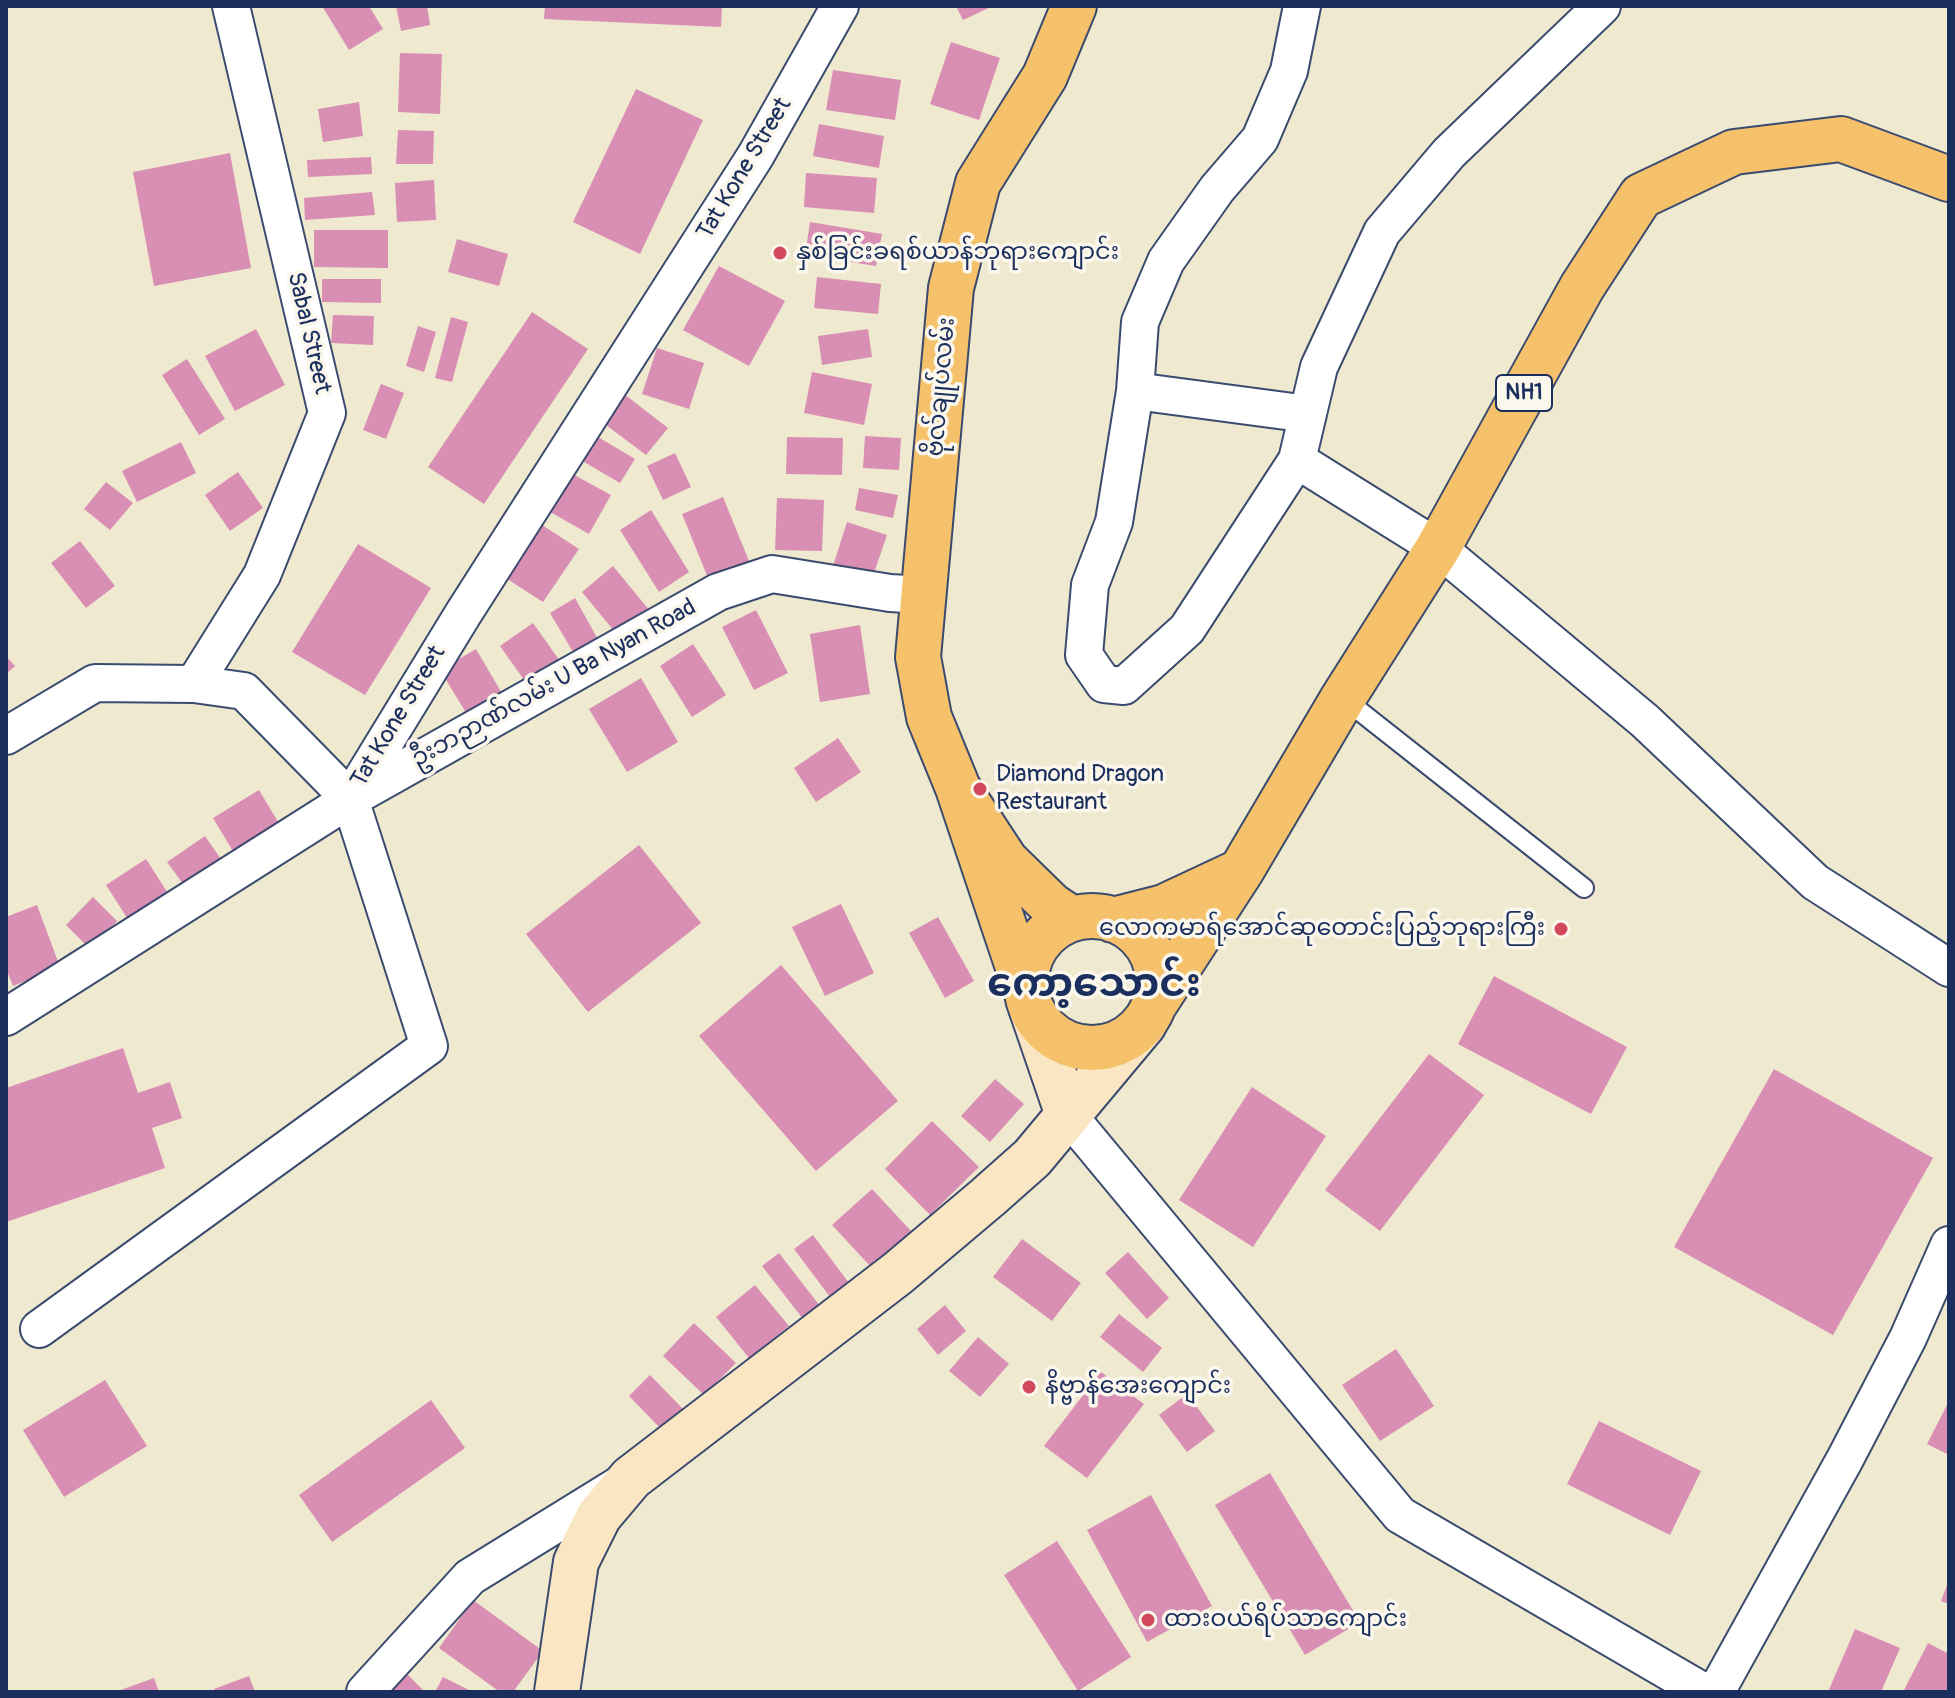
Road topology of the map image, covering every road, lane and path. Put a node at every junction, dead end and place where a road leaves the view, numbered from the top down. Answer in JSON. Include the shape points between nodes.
{"nodes":[{"id":1,"x":231,"y":6,"type":"edge"},
{"id":2,"x":840,"y":6,"type":"edge"},
{"id":3,"x":1074,"y":6,"type":"edge"},
{"id":4,"x":1302,"y":6,"type":"edge"},
{"id":5,"x":1602,"y":6,"type":"edge"},
{"id":6,"x":1949,"y":179,"type":"edge"},
{"id":7,"x":1135,"y":391,"type":"junction"},
{"id":8,"x":1308,"y":414,"type":"junction"},
{"id":9,"x":1297,"y":460,"type":"junction"},
{"id":10,"x":1438,"y":548,"type":"junction"},
{"id":11,"x":923,"y":595,"type":"junction"},
{"id":12,"x":194,"y":684,"type":"junction"},
{"id":13,"x":1343,"y":698,"type":"junction"},
{"id":14,"x":6,"y":736,"type":"edge"},
{"id":15,"x":958,"y":788,"type":"junction"},
{"id":16,"x":350,"y":799,"type":"junction"},
{"id":17,"x":1241,"y":871,"type":"junction"},
{"id":18,"x":1584,"y":888,"type":"dead end"},
{"id":19,"x":1093,"y":919,"type":"junction"},
{"id":20,"x":1949,"y":968,"type":"edge"},
{"id":21,"x":1028,"y":999,"type":"junction"},
{"id":22,"x":1149,"y":1014,"type":"junction"},
{"id":23,"x":6,"y":1017,"type":"edge"},
{"id":24,"x":1068,"y":1115,"type":"junction"},
{"id":25,"x":1949,"y":1245,"type":"edge"},
{"id":26,"x":39,"y":1329,"type":"dead end"},
{"id":27,"x":631,"y":1478,"type":"junction"},
{"id":28,"x":1659,"y":1681,"type":"edge"},
{"id":29,"x":365,"y":1692,"type":"edge"},
{"id":30,"x":557,"y":1692,"type":"edge"},
{"id":31,"x":1704,"y":1692,"type":"edge"},
{"id":32,"x":1716,"y":1692,"type":"edge"}],
"edges":[{"from":1,"to":12,"type":"street","name":"Sabal Street","via":[[327,413],[262,575]]},
{"from":2,"to":16,"type":"street","name":"Tat Kone Street","via":[[756,155]]},
{"from":3,"to":11,"type":"highway","name":"ဗိုလ်ချုပ်လမ်း","number":"NH1","via":[[1045,76],[978,183],[951,288]]},
{"from":4,"to":7,"type":"street","via":[[1289,71],[1260,139],[1166,261],[1140,322]]},
{"from":5,"to":8,"type":"street","via":[[1449,153],[1382,232],[1319,367]]},
{"from":6,"to":10,"type":"highway","number":"NH1","via":[[1841,139],[1734,152],[1641,196],[1582,287]]},
{"from":7,"to":8,"type":"street"},
{"from":7,"to":9,"type":"street","via":[[1114,522],[1090,585],[1084,655],[1104,684],[1124,686],[1187,629]]},
{"from":8,"to":9,"type":"street"},
{"from":9,"to":10,"type":"street"},
{"from":10,"to":13,"type":"highway","number":"NH1"},
{"from":10,"to":20,"type":"street","via":[[1645,721],[1815,882]]},
{"from":11,"to":15,"type":"highway","name":"ဗိုလ်ချုပ်လမ်း","number":"NH1","via":[[918,657],[929,717]]},
{"from":11,"to":16,"type":"street","name":"ဦးဘဉာဏ်လမ်း U Ba Nyan Road","via":[[772,574],[718,592]]},
{"from":12,"to":14,"type":"street","via":[[95,683]]},
{"from":12,"to":16,"type":"street","via":[[244,691]]},
{"from":13,"to":17,"type":"highway","number":"NH1"},
{"from":13,"to":18,"type":"lane"},
{"from":15,"to":19,"type":"highway","number":"NH1","via":[[1006,861],[1051,905]]},
{"from":15,"to":21,"type":"highway","number":"NH1"},
{"from":16,"to":23,"type":"street","name":"ဦးဘဉာဏ်လမ်း U Ba Nyan Road"},
{"from":16,"to":26,"type":"street","name":"Tat Kone Street","via":[[429,1046]]},
{"from":17,"to":19,"type":"highway","via":[[1164,907]]},
{"from":17,"to":22,"type":"highway","number":"NH1"},
{"from":19,"to":21,"type":"highway","via":[[1053,929],[1037,945],[1028,965]]},
{"from":19,"to":22,"type":"highway","number":"NH1","via":[[1132,929],[1147,945],[1158,984]]},
{"from":21,"to":22,"type":"highway","number":"NH1","via":[[1044,1029],[1062,1042],[1084,1048],[1128,1038]]},
{"from":21,"to":24,"type":"street"},
{"from":22,"to":24,"type":"street"},
{"from":24,"to":27,"type":"street","via":[[1032,1158],[898,1273]]},
{"from":24,"to":28,"type":"street","via":[[1400,1515]]},
{"from":25,"to":32,"type":"street","via":[[1908,1338]]},
{"from":27,"to":29,"type":"street","via":[[470,1577]]},
{"from":27,"to":30,"type":"street","via":[[599,1516],[576,1562]]},
{"from":28,"to":31,"type":"street"}]}
